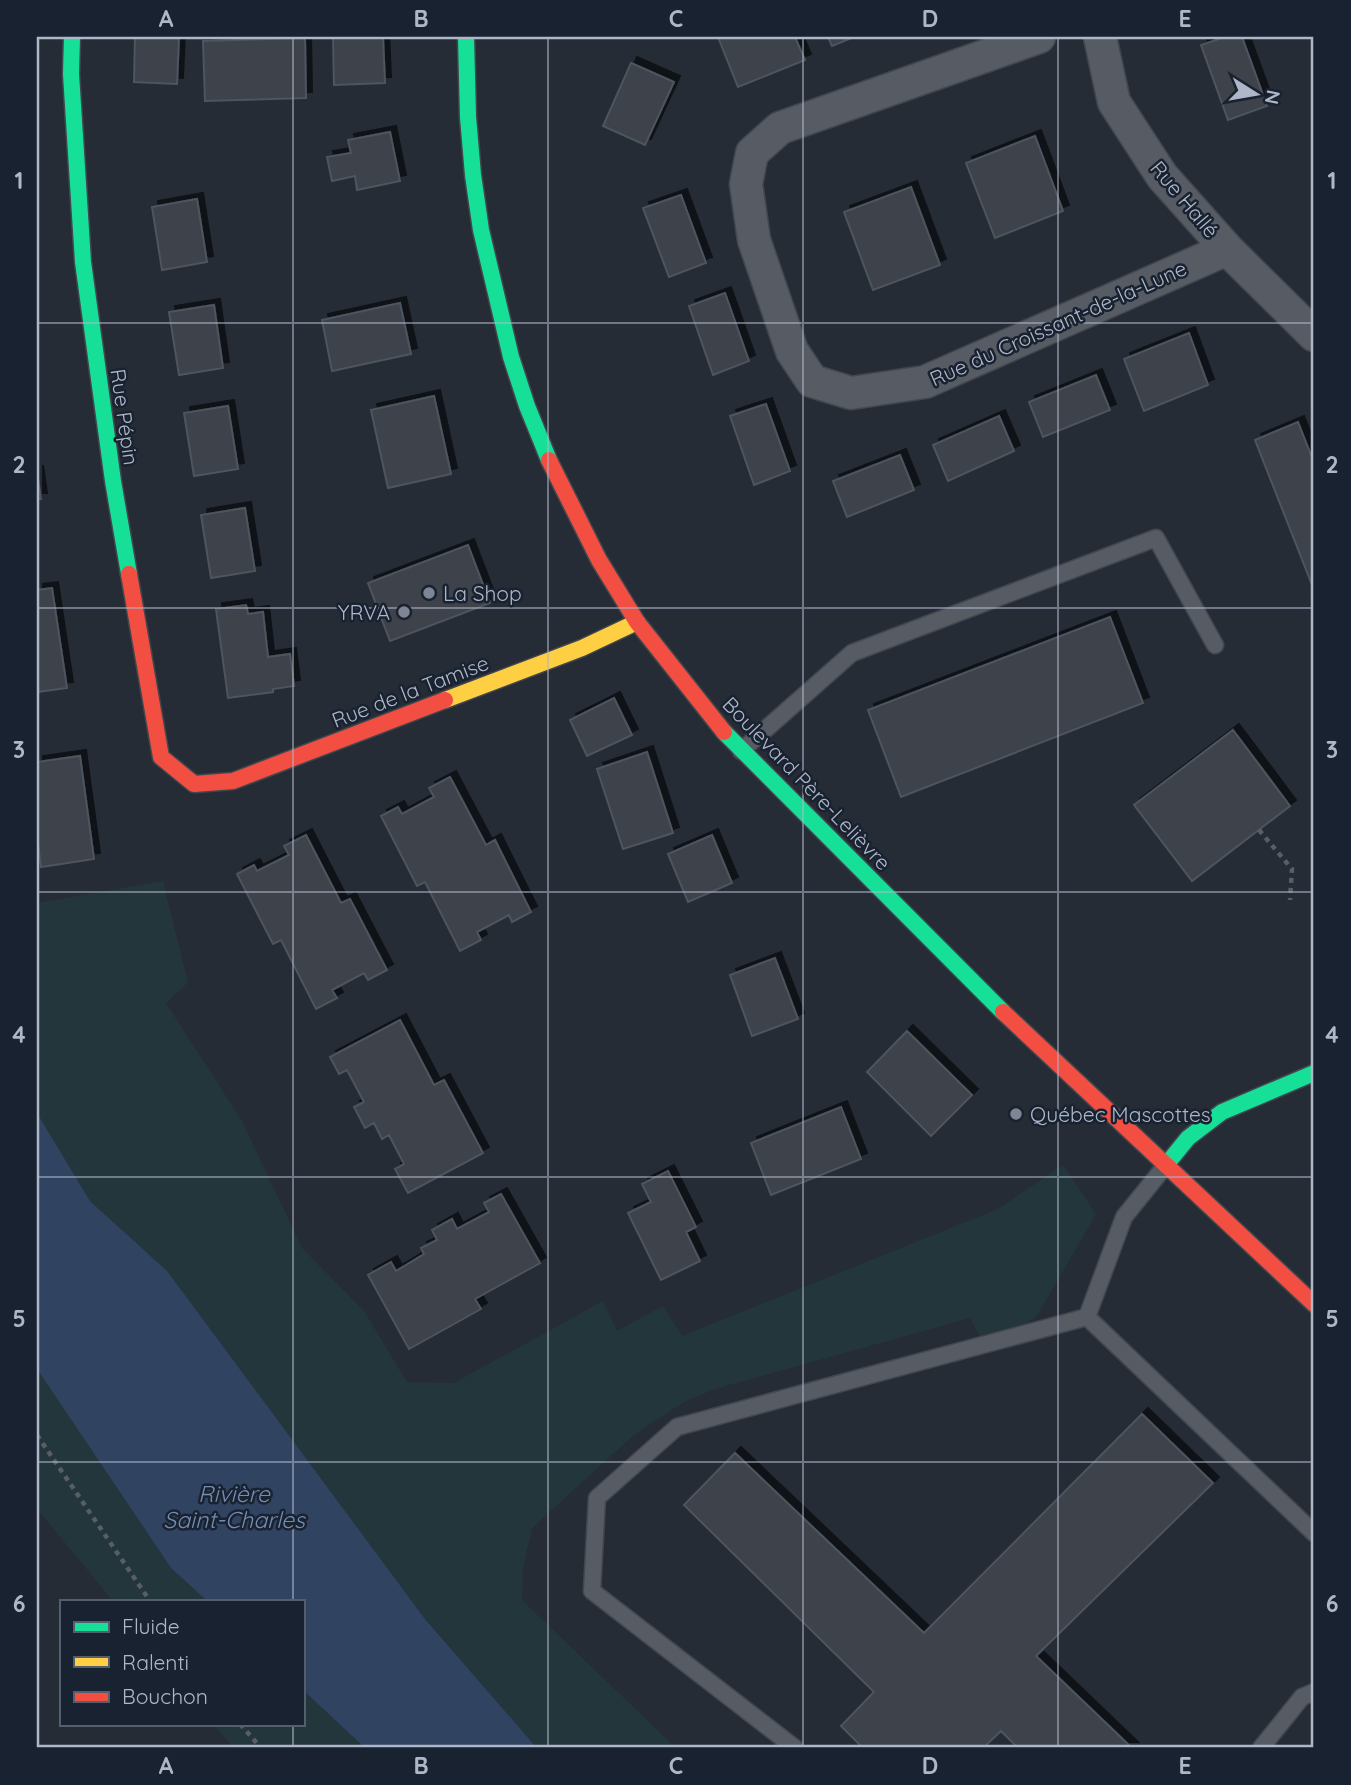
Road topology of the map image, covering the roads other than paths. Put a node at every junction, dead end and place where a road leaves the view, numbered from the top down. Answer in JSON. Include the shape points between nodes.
{"nodes":[{"id":1,"x":72,"y":37,"type":"edge"},
{"id":2,"x":466,"y":37,"type":"edge"},
{"id":3,"x":1039,"y":37,"type":"edge"},
{"id":4,"x":1100,"y":37,"type":"edge"},
{"id":5,"x":1227,"y":249,"type":"junction"},
{"id":6,"x":1314,"y":335,"type":"edge"},
{"id":7,"x":637,"y":622,"type":"junction"},
{"id":8,"x":1215,"y":645,"type":"dead end"},
{"id":9,"x":741,"y":751,"type":"junction"},
{"id":10,"x":194,"y":784,"type":"joint"},
{"id":11,"x":1314,"y":1073,"type":"edge"},
{"id":12,"x":1166,"y":1165,"type":"junction"},
{"id":13,"x":1314,"y":1304,"type":"edge"},
{"id":14,"x":1087,"y":1317,"type":"junction"},
{"id":15,"x":1314,"y":1534,"type":"edge"},
{"id":16,"x":1314,"y":1692,"type":"edge"},
{"id":17,"x":795,"y":1748,"type":"edge"},
{"id":18,"x":1261,"y":1748,"type":"edge"}],
"edges":[{"from":1,"to":10,"type":"main road","name":"Rue Pépin","via":[[83,262],[113,481],[161,757]]},
{"from":2,"to":7,"type":"main road","name":"Boulevard Père-Lelièvre","via":[[475,189],[511,357],[552,466],[599,560]]},
{"from":3,"to":5,"type":"street","name":"Rue du Croissant-de-la-Lune","via":[[780,128],[752,153],[746,184],[754,240],[792,351],[812,381],[851,393],[925,382]]},
{"from":4,"to":5,"type":"street","name":"Rue Hallé","via":[[1114,102],[1163,176]]},
{"from":5,"to":6,"type":"street","name":"Rue Hallé"},
{"from":7,"to":9,"type":"main road","name":"Boulevard Père-Lelièvre"},
{"from":7,"to":10,"type":"main road","name":"Rue de la Tamise","via":[[582,648],[233,781]]},
{"from":8,"to":9,"type":"lane","via":[[1156,538],[852,653]]},
{"from":9,"to":12,"type":"main road","name":"Boulevard Père-Lelièvre","via":[[1014,1023]]},
{"from":11,"to":12,"type":"main road","via":[[1222,1112],[1188,1138]]},
{"from":12,"to":13,"type":"main road","name":"Boulevard Père-Lelièvre"},
{"from":12,"to":14,"type":"lane","via":[[1124,1217]]},
{"from":14,"to":15,"type":"lane"},
{"from":14,"to":17,"type":"lane","via":[[677,1427],[597,1497],[592,1591]]},
{"from":16,"to":18,"type":"lane","via":[[1302,1697]]}]}
